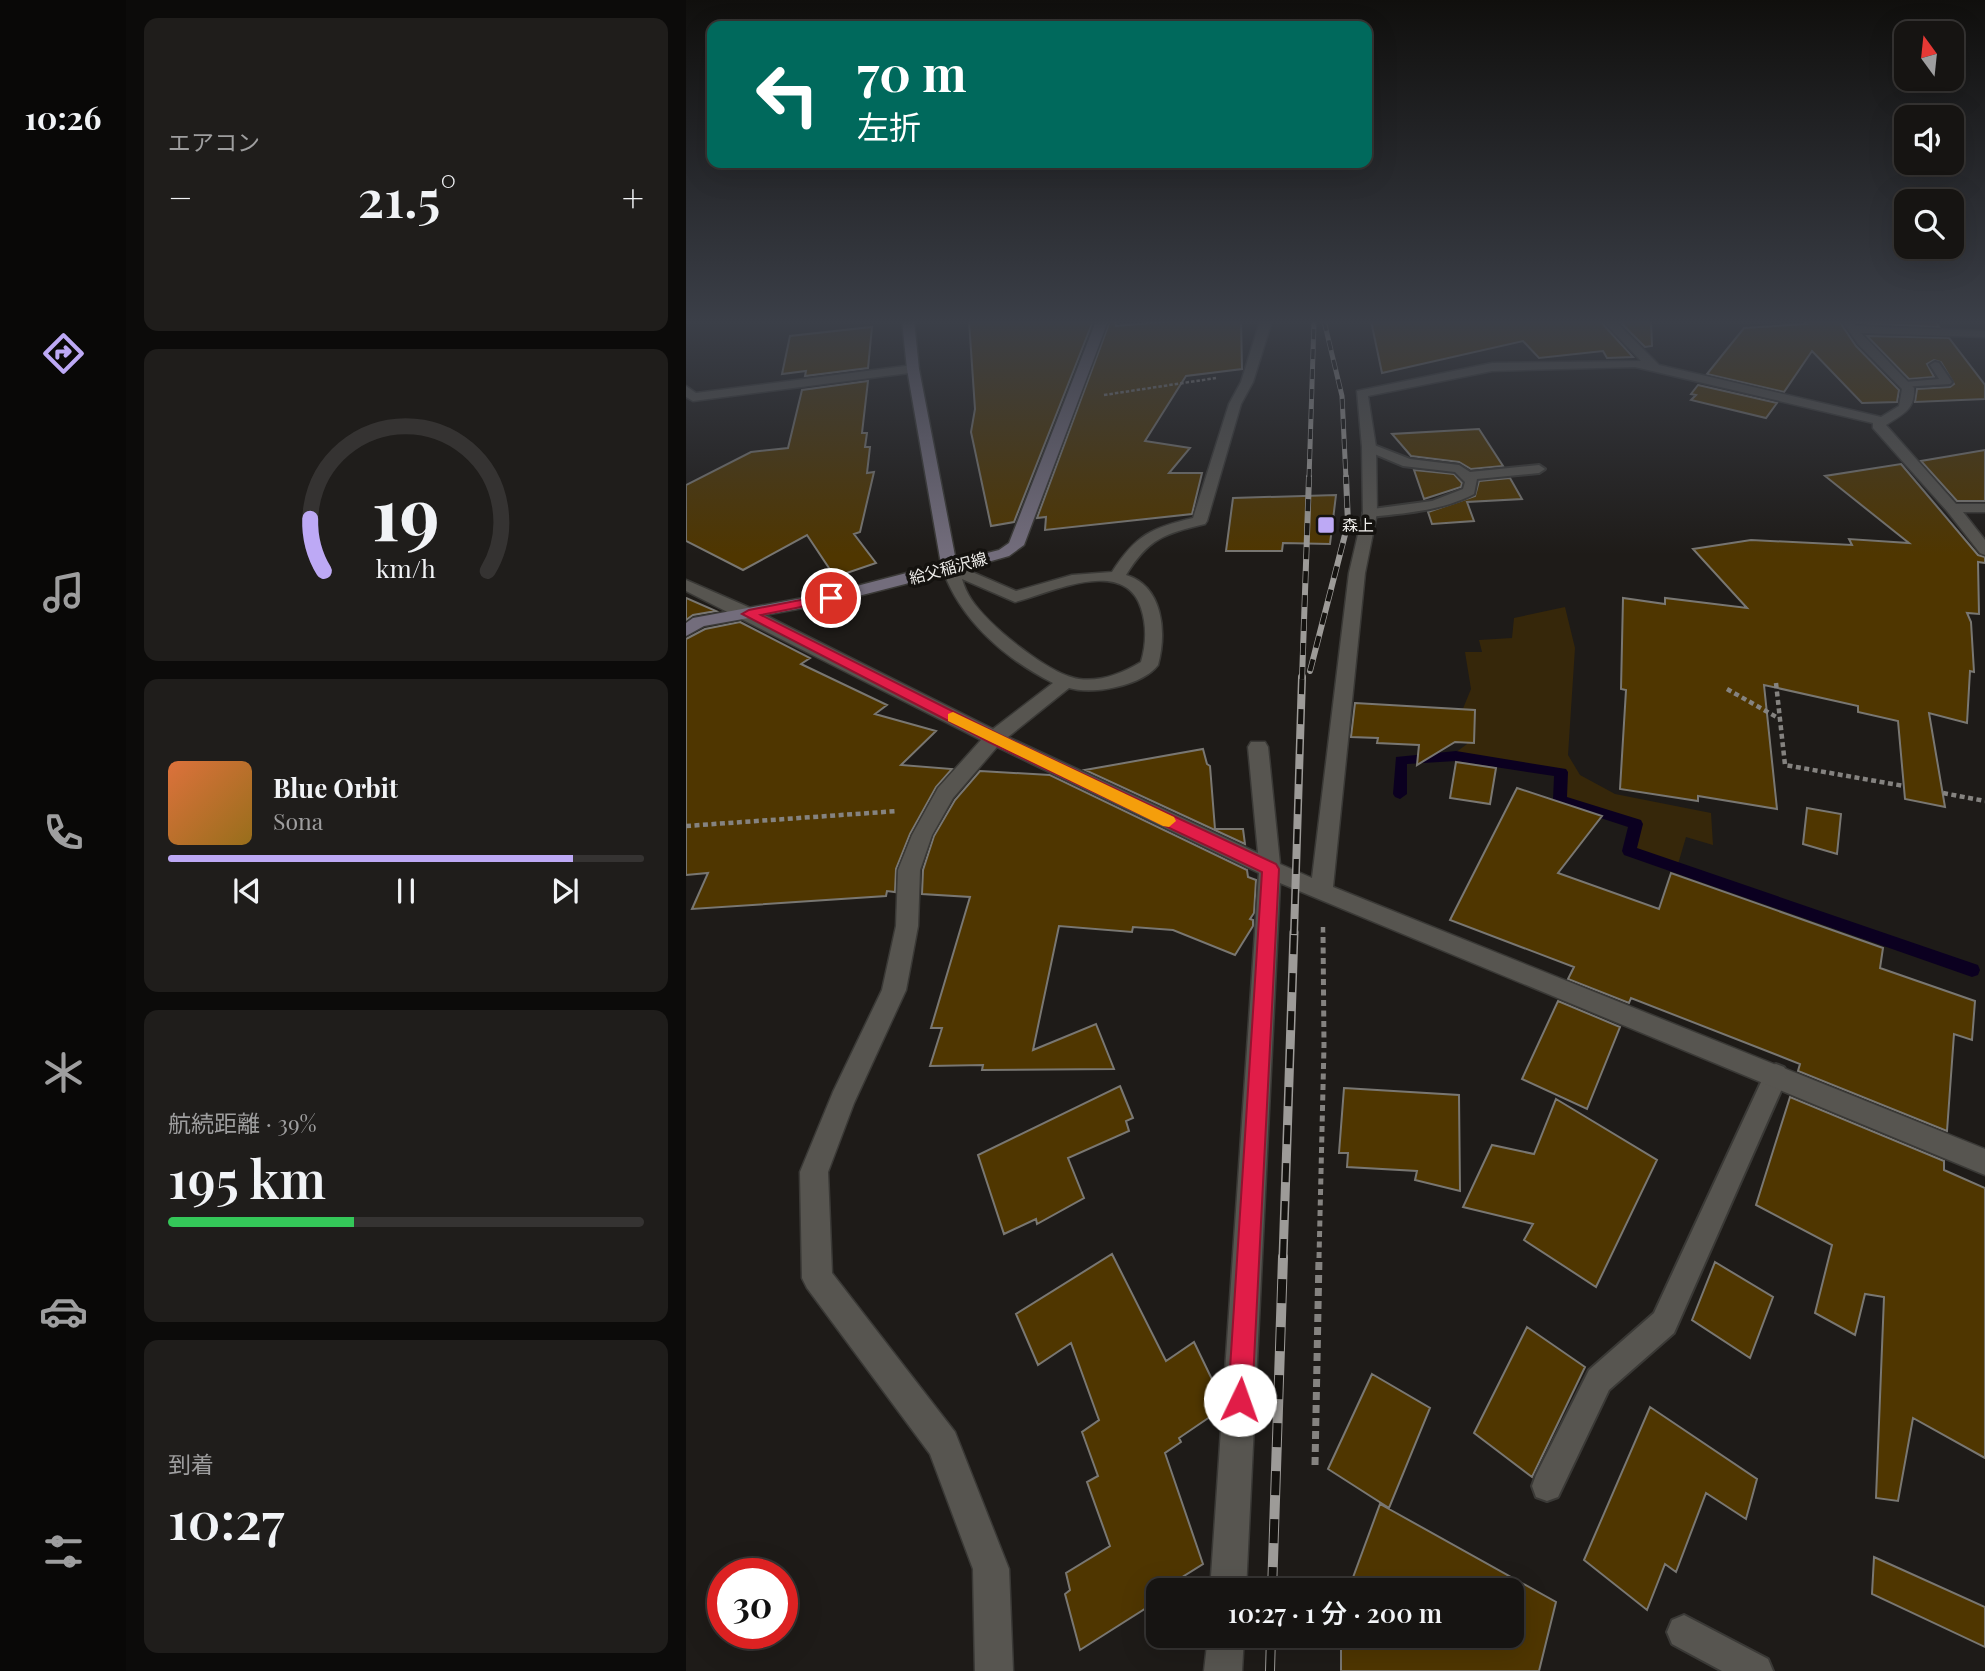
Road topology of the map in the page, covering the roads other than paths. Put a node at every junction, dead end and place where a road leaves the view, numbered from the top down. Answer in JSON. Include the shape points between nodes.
{"nodes":[{"id":1,"x":919,"y":399,"type":"edge"},
{"id":2,"x":1072,"y":399,"type":"edge"},
{"id":3,"x":1237,"y":399,"type":"edge"},
{"id":4,"x":1362,"y":399,"type":"edge"},
{"id":5,"x":1788,"y":399,"type":"edge"},
{"id":6,"x":1909,"y":399,"type":"edge"},
{"id":7,"x":1883,"y":421,"type":"junction"},
{"id":8,"x":1369,"y":447,"type":"junction"},
{"id":9,"x":1539,"y":470,"type":"dead end"},
{"id":10,"x":1469,"y":476,"type":"junction"},
{"id":11,"x":1952,"y":508,"type":"junction"},
{"id":12,"x":1985,"y":508,"type":"edge"},
{"id":13,"x":1370,"y":513,"type":"junction"},
{"id":14,"x":1985,"y":551,"type":"edge"},
{"id":15,"x":950,"y":568,"type":"junction"},
{"id":16,"x":1116,"y":578,"type":"junction"},
{"id":17,"x":686,"y":585,"type":"edge"},
{"id":18,"x":749,"y":614,"type":"junction"},
{"id":19,"x":690,"y":626,"type":"edge"},
{"id":20,"x":1067,"y":681,"type":"junction"},
{"id":21,"x":995,"y":738,"type":"junction"},
{"id":22,"x":1258,"y":747,"type":"dead end"},
{"id":23,"x":1270,"y":869,"type":"junction"},
{"id":24,"x":1322,"y":891,"type":"junction"},
{"id":25,"x":1776,"y":1075,"type":"junction"},
{"id":26,"x":1985,"y":1162,"type":"edge"},
{"id":27,"x":1547,"y":1486,"type":"dead end"},
{"id":28,"x":1229,"y":1578,"type":"edge"},
{"id":29,"x":1684,"y":1632,"type":"dead end"},
{"id":30,"x":1225,"y":1648,"type":"edge"},
{"id":31,"x":994,"y":1671,"type":"edge"},
{"id":32,"x":1223,"y":1671,"type":"edge"},
{"id":33,"x":1756,"y":1671,"type":"edge"}],
"edges":[{"from":1,"to":15,"type":"main road"},
{"from":2,"to":15,"type":"main road","name":"給父稲沢線","via":[[1016,544],[1004,553]]},
{"from":3,"to":16,"type":"street","via":[[1200,521],[1157,531],[1136,545]]},
{"from":4,"to":8,"type":"street"},
{"from":5,"to":7,"type":"street"},
{"from":6,"to":7,"type":"street","via":[[1906,407]]},
{"from":7,"to":11,"type":"street","via":[[1878,425]]},
{"from":8,"to":10,"type":"lane","via":[[1407,463],[1459,469]]},
{"from":8,"to":13,"type":"street"},
{"from":9,"to":10,"type":"lane"},
{"from":10,"to":13,"type":"lane","via":[[1469,491],[1458,498]]},
{"from":11,"to":12,"type":"street"},
{"from":11,"to":14,"type":"street"},
{"from":13,"to":24,"type":"street","via":[[1357,573]]},
{"from":15,"to":16,"type":"street","via":[[1015,597],[1059,583]]},
{"from":15,"to":18,"type":"main road","name":"給父稲沢線"},
{"from":15,"to":20,"type":"street","via":[[964,602],[977,616],[1032,663]]},
{"from":16,"to":20,"type":"street","via":[[1139,585],[1150,603],[1155,646],[1149,665],[1124,680],[1076,685]]},
{"from":17,"to":18,"type":"street"},
{"from":18,"to":19,"type":"main road","name":"給父稲沢線"},
{"from":18,"to":21,"type":"street"},
{"from":20,"to":21,"type":"street"},
{"from":21,"to":23,"type":"street"},
{"from":21,"to":31,"type":"street","via":[[945,793],[922,835],[909,870],[907,926],[894,990],[814,1172],[817,1278],[943,1444],[991,1569]]},
{"from":22,"to":23,"type":"street"},
{"from":23,"to":24,"type":"street"},
{"from":23,"to":28,"type":"street"},
{"from":24,"to":25,"type":"street"},
{"from":25,"to":26,"type":"street"},
{"from":25,"to":27,"type":"lane","via":[[1664,1323],[1599,1380]]},
{"from":29,"to":33,"type":"lane"},
{"from":30,"to":32,"type":"street"}]}
